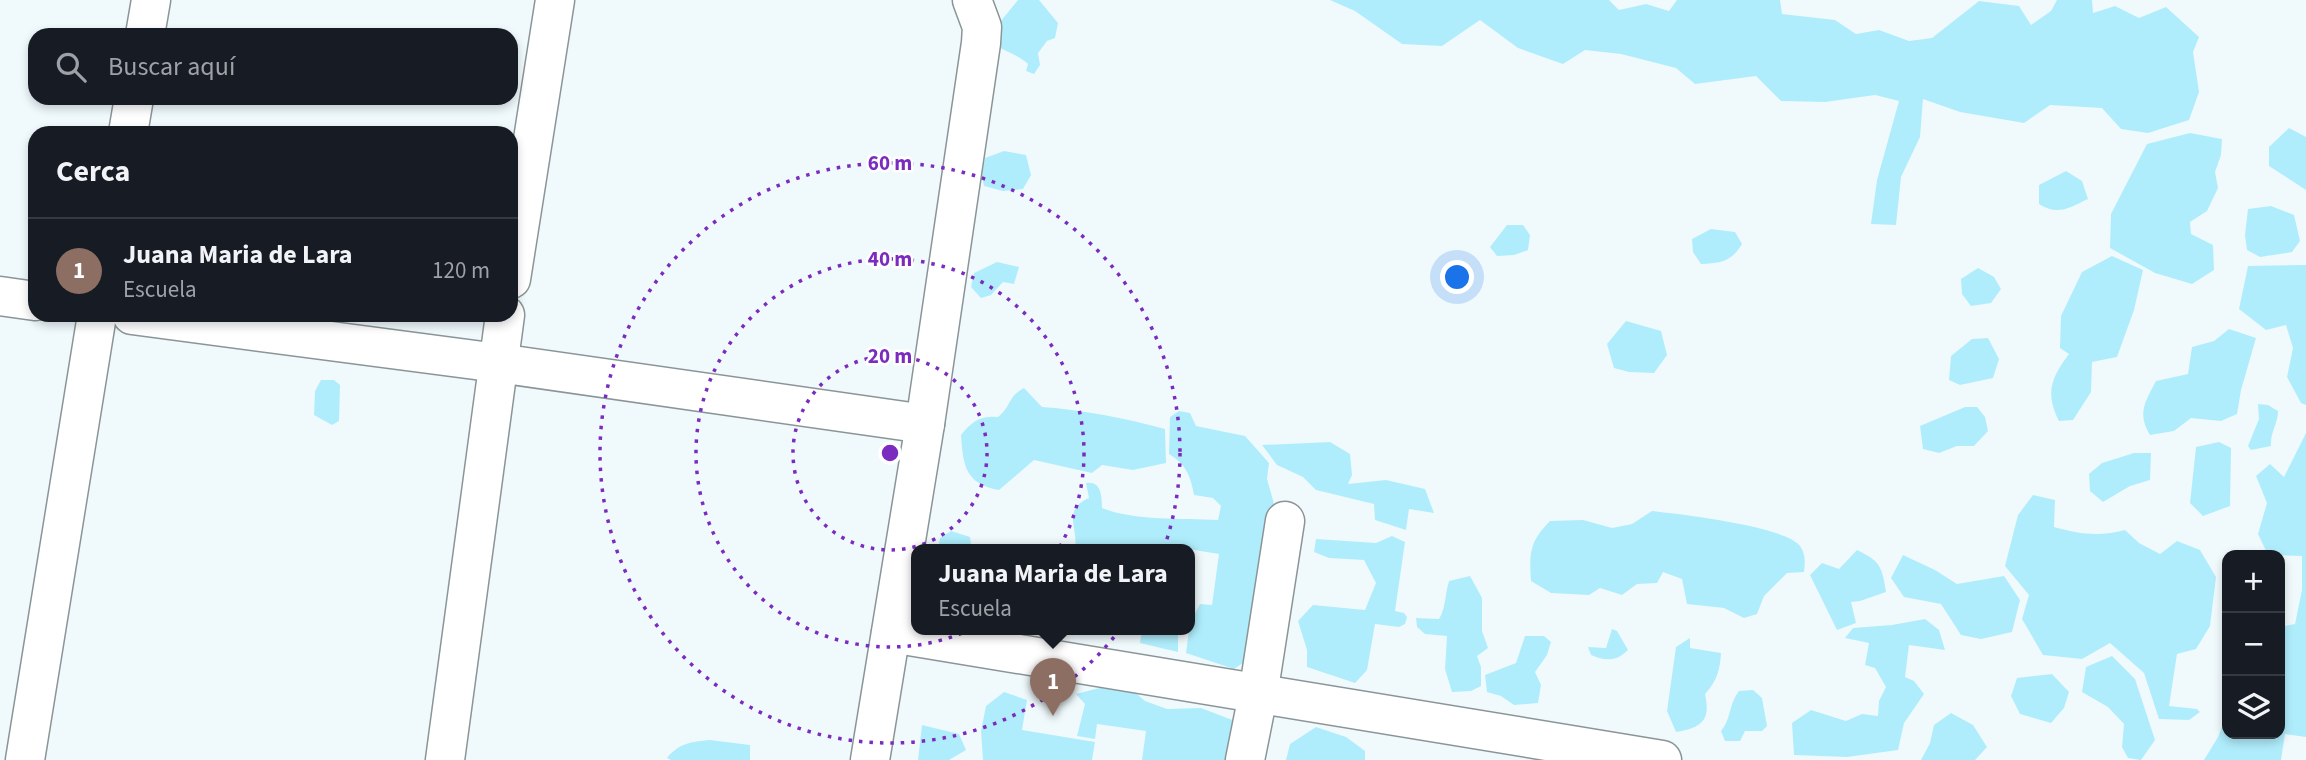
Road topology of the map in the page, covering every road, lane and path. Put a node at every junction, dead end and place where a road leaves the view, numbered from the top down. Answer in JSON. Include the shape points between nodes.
{"nodes":[{"id":1,"x":151,"y":0,"type":"edge"},
{"id":2,"x":555,"y":0,"type":"edge"},
{"id":3,"x":972,"y":0,"type":"edge"},
{"id":4,"x":146,"y":28,"type":"edge"},
{"id":5,"x":133,"y":105,"type":"edge"},
{"id":6,"x":129,"y":126,"type":"edge"},
{"id":7,"x":518,"y":235,"type":"edge"},
{"id":8,"x":0,"y":296,"type":"edge"},
{"id":9,"x":28,"y":300,"type":"edge"},
{"id":10,"x":96,"y":322,"type":"edge"},
{"id":11,"x":185,"y":322,"type":"edge"},
{"id":12,"x":504,"y":322,"type":"edge"},
{"id":13,"x":498,"y":363,"type":"junction"},
{"id":14,"x":925,"y":424,"type":"junction"},
{"id":15,"x":1285,"y":521,"type":"dead end"},
{"id":16,"x":891,"y":633,"type":"junction"},
{"id":17,"x":1258,"y":695,"type":"junction"},
{"id":18,"x":1623,"y":757,"type":"edge"},
{"id":19,"x":25,"y":760,"type":"edge"},
{"id":20,"x":445,"y":760,"type":"edge"},
{"id":21,"x":870,"y":760,"type":"edge"},
{"id":22,"x":1245,"y":760,"type":"edge"},
{"id":23,"x":1662,"y":760,"type":"edge"}],
"edges":[{"from":1,"to":4,"type":"street"},
{"from":2,"to":7,"type":"street"},
{"from":3,"to":14,"type":"street","via":[[982,27],[981,43]]},
{"from":5,"to":6,"type":"street"},
{"from":8,"to":9,"type":"street"},
{"from":10,"to":19,"type":"street"},
{"from":11,"to":13,"type":"street"},
{"from":12,"to":13,"type":"street"},
{"from":13,"to":14,"type":"street"},
{"from":13,"to":20,"type":"street"},
{"from":14,"to":16,"type":"street"},
{"from":15,"to":17,"type":"street"},
{"from":16,"to":17,"type":"street"},
{"from":16,"to":21,"type":"street"},
{"from":17,"to":18,"type":"street"},
{"from":17,"to":22,"type":"street"},
{"from":18,"to":23,"type":"street"}]}
